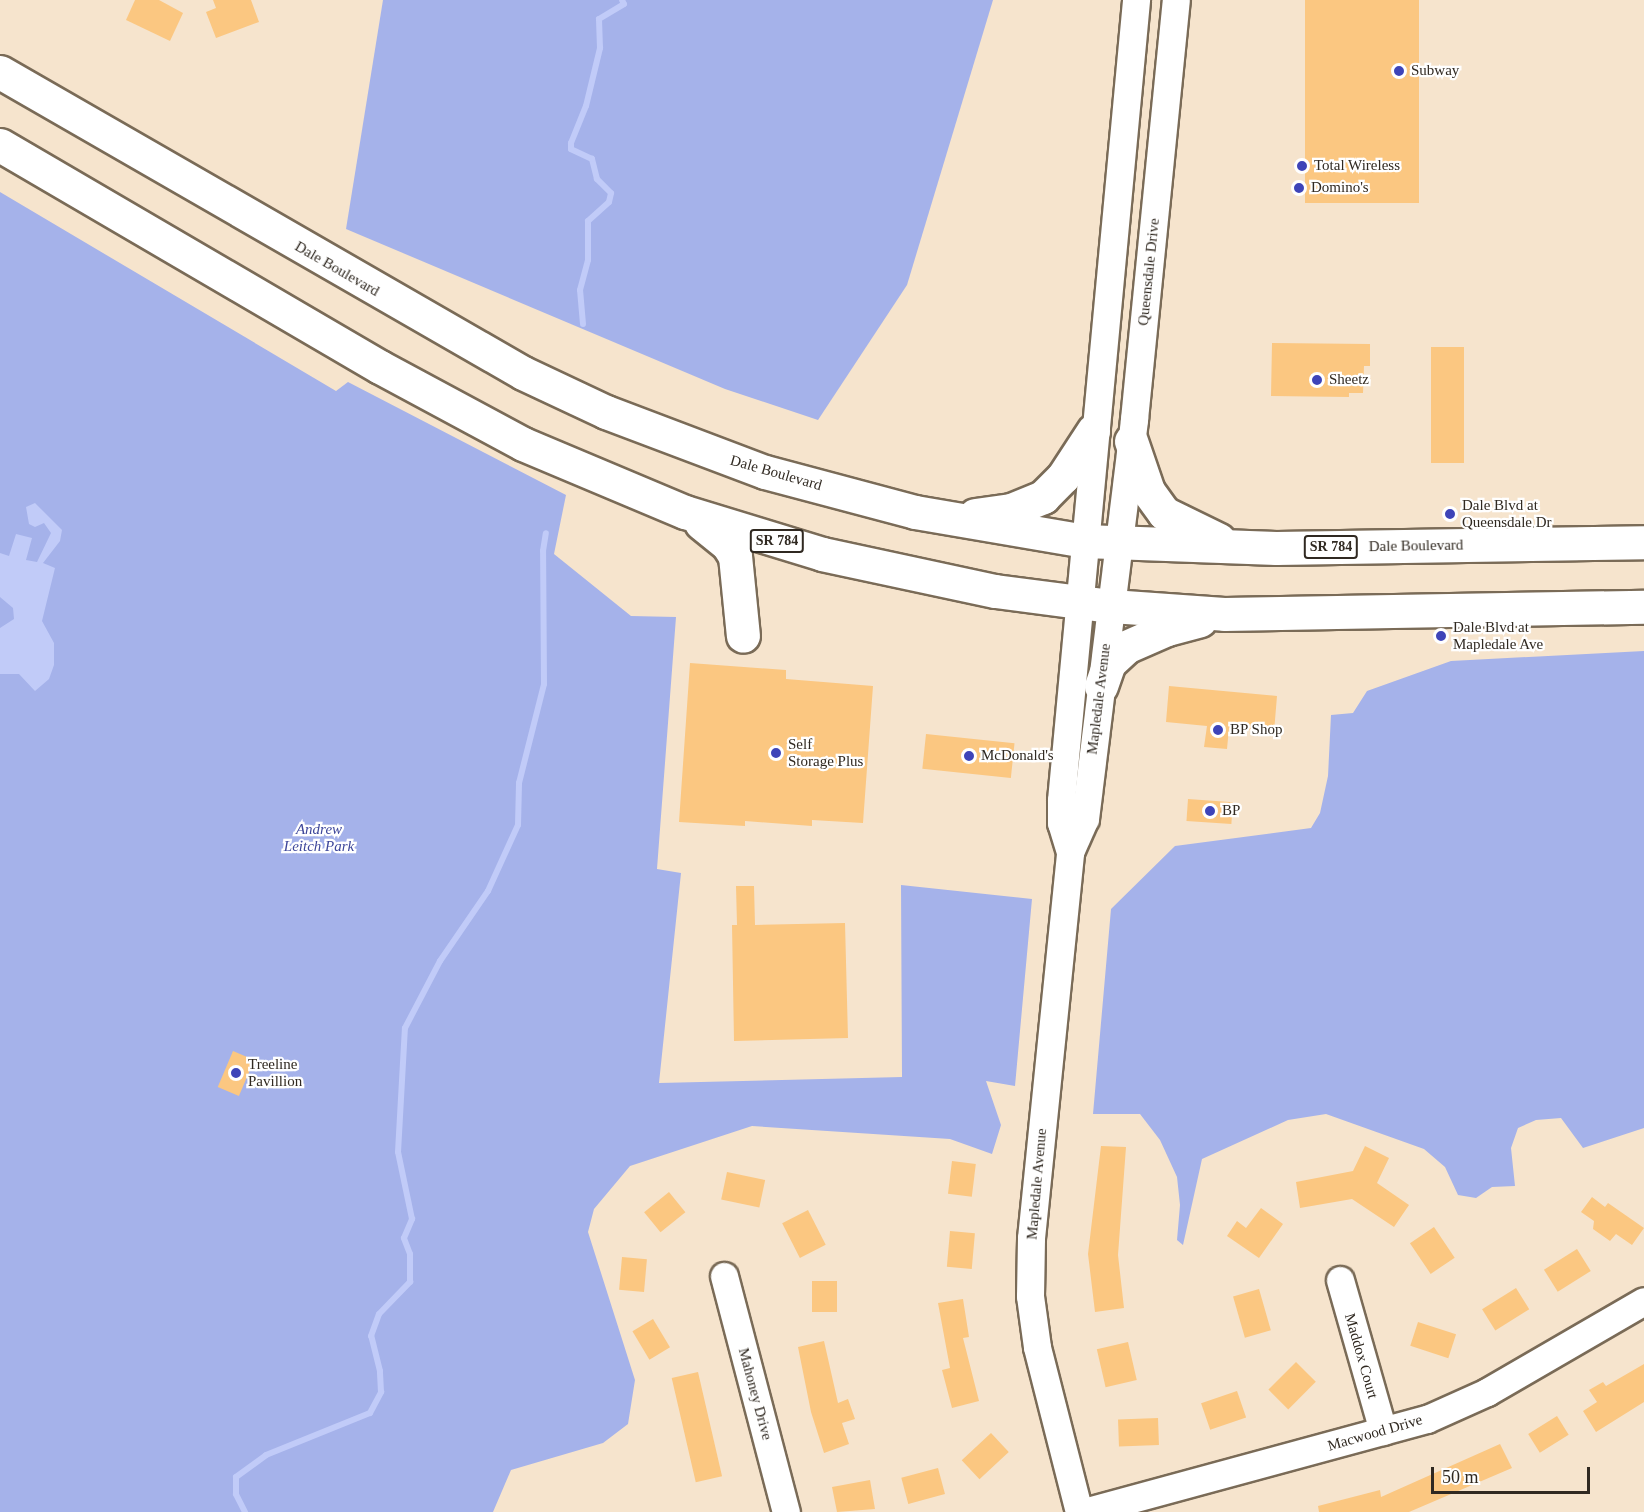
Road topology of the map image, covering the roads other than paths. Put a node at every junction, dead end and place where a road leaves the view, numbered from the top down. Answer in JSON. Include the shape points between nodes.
{"nodes":[{"id":1,"x":1136,"y":0,"type":"edge"},
{"id":2,"x":1176,"y":0,"type":"edge"},
{"id":3,"x":0,"y":72,"type":"edge"},
{"id":4,"x":0,"y":145,"type":"edge"},
{"id":5,"x":1093,"y":431,"type":"junction"},
{"id":6,"x":1131,"y":441,"type":"junction"},
{"id":7,"x":685,"y":512,"type":"junction"},
{"id":8,"x":946,"y":518,"type":"junction"},
{"id":9,"x":1084,"y":541,"type":"junction"},
{"id":10,"x":1644,"y":542,"type":"edge"},
{"id":11,"x":1118,"y":543,"type":"junction"},
{"id":12,"x":1238,"y":547,"type":"junction"},
{"id":13,"x":1078,"y":602,"type":"junction"},
{"id":14,"x":1111,"y":606,"type":"junction"},
{"id":15,"x":1644,"y":607,"type":"edge"},
{"id":16,"x":1224,"y":614,"type":"junction"},
{"id":17,"x":743,"y":636,"type":"dead end"},
{"id":18,"x":1101,"y":686,"type":"junction"},
{"id":19,"x":1070,"y":852,"type":"junction"},
{"id":20,"x":724,"y":1276,"type":"dead end"},
{"id":21,"x":1340,"y":1280,"type":"dead end"},
{"id":22,"x":1644,"y":1301,"type":"edge"},
{"id":23,"x":1383,"y":1431,"type":"junction"},
{"id":24,"x":786,"y":1512,"type":"edge"},
{"id":25,"x":1079,"y":1512,"type":"edge"},
{"id":26,"x":1084,"y":1512,"type":"edge"}],
"edges":[{"from":1,"to":5,"type":"street"},
{"from":2,"to":6,"type":"street","name":"Queensdale Drive"},
{"from":3,"to":8,"type":"main road","name":"Dale Boulevard","number":"SR 784","via":[[523,373],[606,412],[715,455]]},
{"from":4,"to":7,"type":"main road","number":"SR 784","via":[[380,367],[524,444]]},
{"from":5,"to":8,"type":"main road","via":[[1063,477],[1041,498],[1011,510]]},
{"from":5,"to":9,"type":"street"},
{"from":6,"to":11,"type":"street","name":"Queensdale Drive"},
{"from":6,"to":12,"type":"main road","via":[[1148,491],[1164,513]]},
{"from":7,"to":13,"type":"main road","number":"SR 784","via":[[793,546],[894,571]]},
{"from":7,"to":17,"type":"main road","via":[[728,545],[735,556]]},
{"from":8,"to":9,"type":"main road","name":"Dale Boulevard","number":"SR 784"},
{"from":9,"to":11,"type":"main road","name":"Dale Boulevard","number":"SR 784"},
{"from":9,"to":13,"type":"street","name":"Mapledale Avenue"},
{"from":10,"to":12,"type":"main road","name":"Dale Boulevard","number":"SR 784"},
{"from":11,"to":12,"type":"main road","name":"Dale Boulevard","number":"SR 784"},
{"from":11,"to":14,"type":"street","name":"Mapledale Avenue"},
{"from":13,"to":14,"type":"main road","number":"SR 784"},
{"from":13,"to":19,"type":"street","name":"Mapledale Avenue","via":[[1060,814]]},
{"from":14,"to":16,"type":"main road","number":"SR 784"},
{"from":14,"to":18,"type":"street","name":"Mapledale Avenue"},
{"from":15,"to":16,"type":"main road","number":"SR 784"},
{"from":16,"to":18,"type":"main road","via":[[1167,629],[1126,647],[1109,663]]},
{"from":18,"to":19,"type":"street","name":"Mapledale Avenue","via":[[1085,819]]},
{"from":19,"to":25,"type":"street","name":"Mapledale Avenue","via":[[1030,1278],[1037,1347]]},
{"from":20,"to":24,"type":"street","name":"Mahoney Drive"},
{"from":21,"to":23,"type":"street","name":"Maddox Court"},
{"from":22,"to":23,"type":"street","name":"Macwood Drive","via":[[1455,1408]]},
{"from":23,"to":26,"type":"street","name":"Macwood Drive"}]}
